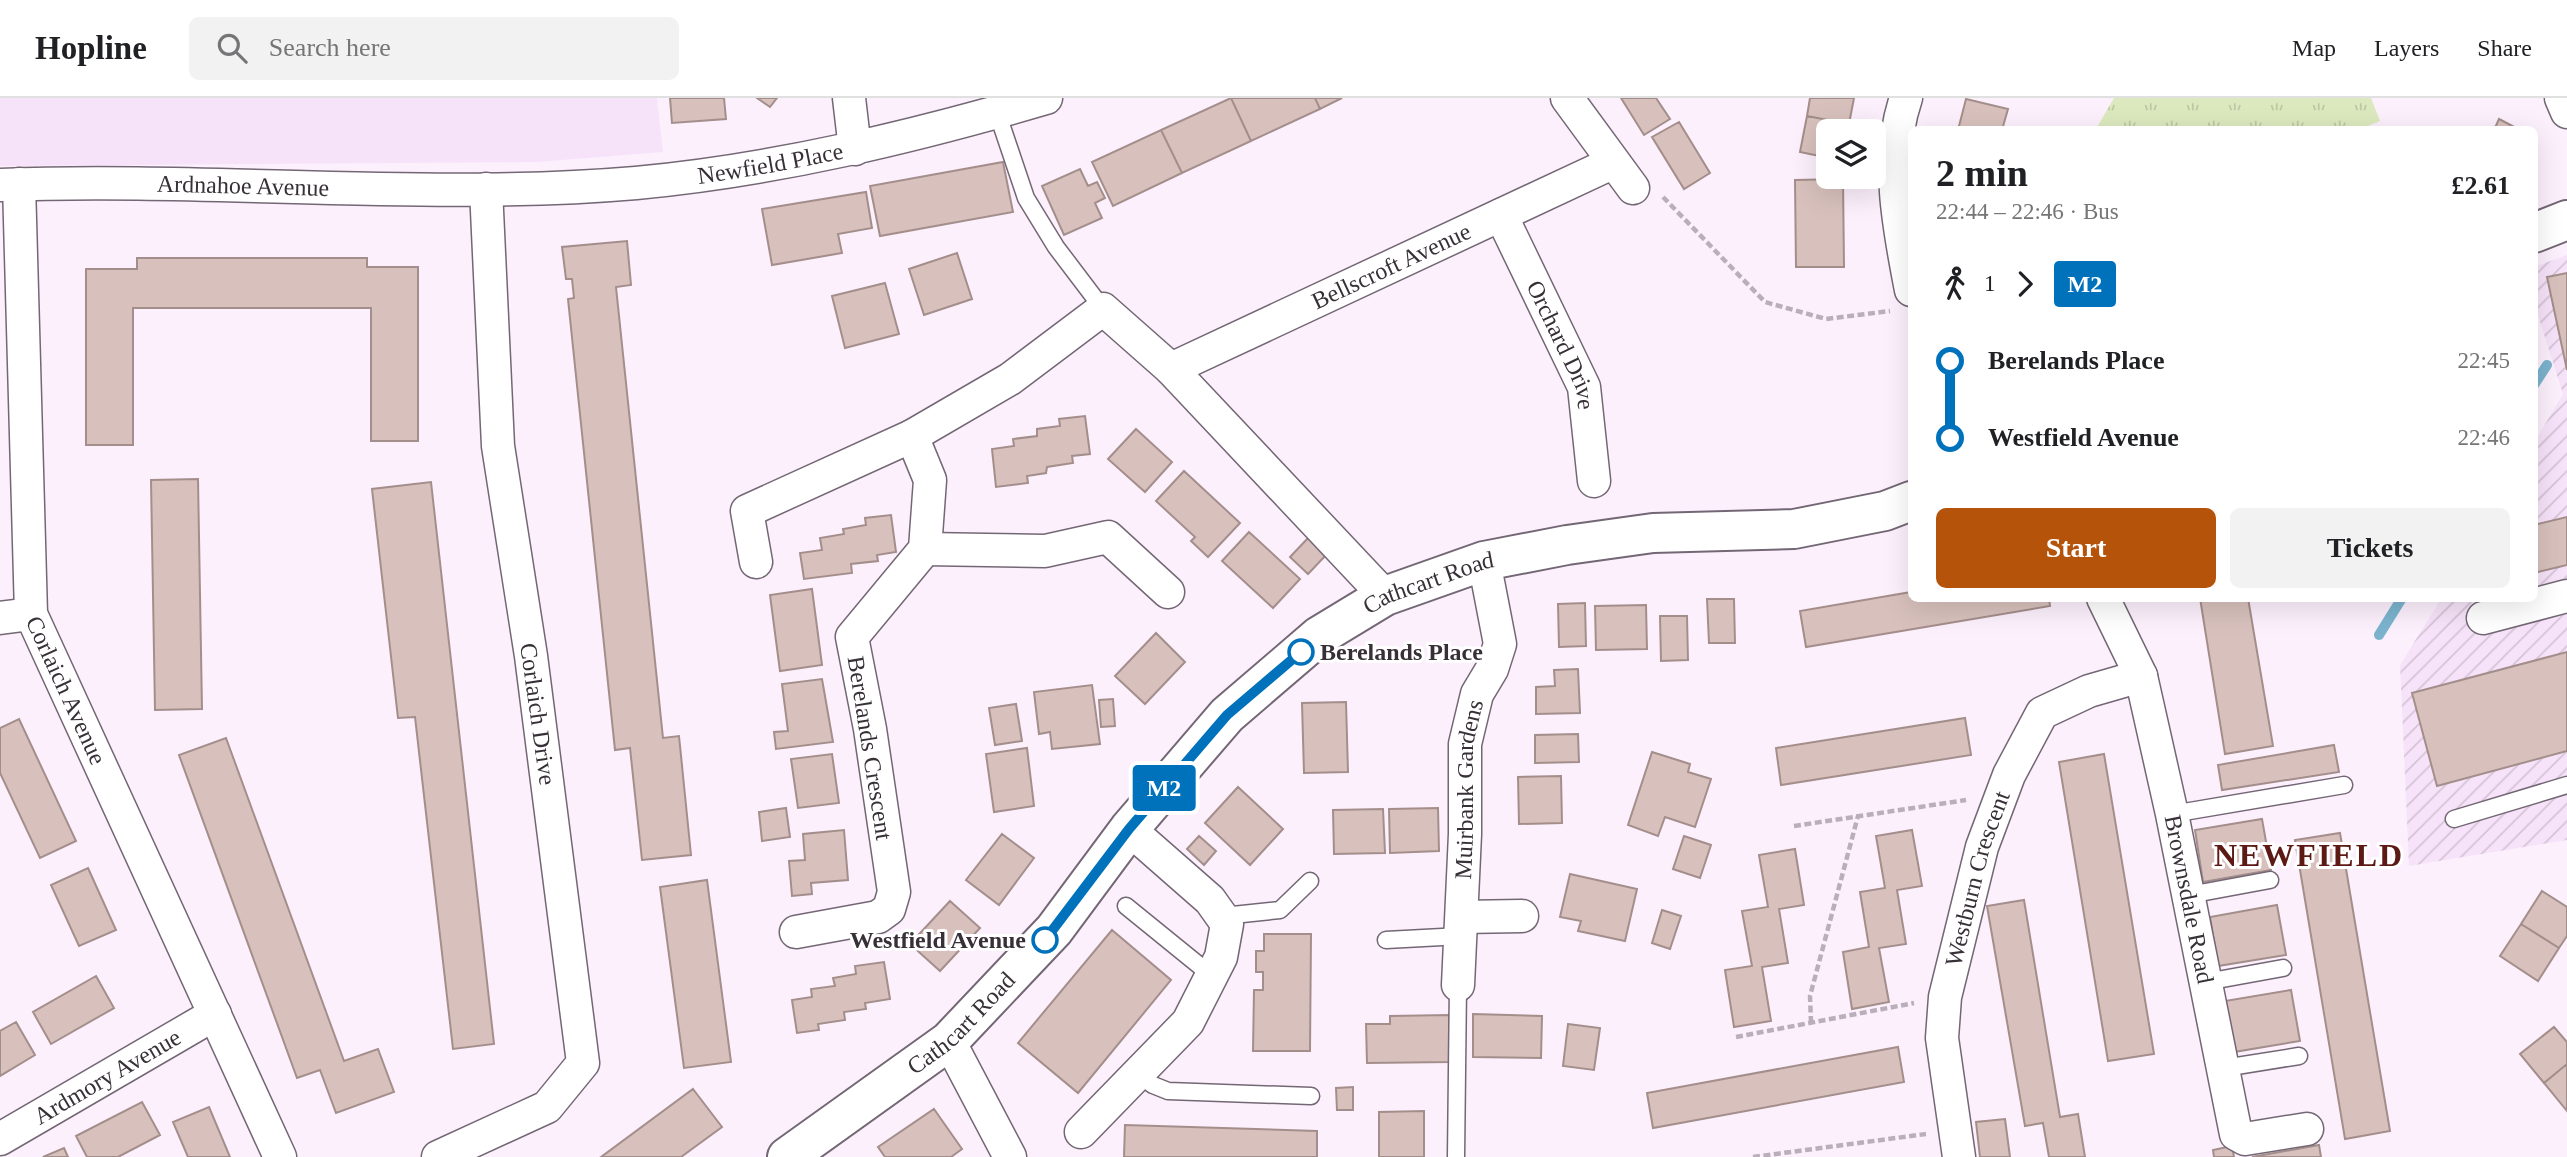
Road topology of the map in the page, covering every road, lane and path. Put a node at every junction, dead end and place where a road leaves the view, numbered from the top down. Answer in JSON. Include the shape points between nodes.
{"nodes":[{"id":1,"x":849,"y":98,"type":"edge"},
{"id":2,"x":1046,"y":98,"type":"edge"},
{"id":3,"x":1567,"y":98,"type":"edge"},
{"id":4,"x":1906,"y":98,"type":"edge"},
{"id":5,"x":2561,"y":98,"type":"edge"},
{"id":6,"x":998,"y":112,"type":"junction"},
{"id":7,"x":2567,"y":112,"type":"edge"},
{"id":8,"x":855,"y":149,"type":"junction"},
{"id":9,"x":1612,"y":163,"type":"junction"},
{"id":10,"x":9,"y":185,"type":"edge"},
{"id":11,"x":1633,"y":188,"type":"joint"},
{"id":12,"x":486,"y":189,"type":"junction"},
{"id":13,"x":1501,"y":215,"type":"junction"},
{"id":14,"x":2567,"y":220,"type":"edge"},
{"id":15,"x":2538,"y":231,"type":"edge"},
{"id":16,"x":1905,"y":300,"type":"edge"},
{"id":17,"x":1103,"y":309,"type":"junction"},
{"id":18,"x":1171,"y":369,"type":"junction"},
{"id":19,"x":912,"y":436,"type":"junction"},
{"id":20,"x":1594,"y":481,"type":"dead end"},
{"id":21,"x":1908,"y":503,"type":"edge"},
{"id":22,"x":925,"y":549,"type":"junction"},
{"id":23,"x":1484,"y":561,"type":"junction"},
{"id":24,"x":756,"y":562,"type":"dead end"},
{"id":25,"x":1168,"y":592,"type":"dead end"},
{"id":26,"x":1385,"y":596,"type":"junction"},
{"id":27,"x":2567,"y":596,"type":"edge"},
{"id":28,"x":2105,"y":602,"type":"edge"},
{"id":29,"x":31,"y":614,"type":"junction"},
{"id":30,"x":0,"y":618,"type":"edge"},
{"id":31,"x":2483,"y":618,"type":"dead end"},
{"id":32,"x":2141,"y":676,"type":"junction"},
{"id":33,"x":2344,"y":785,"type":"dead end"},
{"id":34,"x":2567,"y":785,"type":"edge"},
{"id":35,"x":1971,"y":799,"type":"dead end"},
{"id":36,"x":2172,"y":814,"type":"junction"},
{"id":37,"x":1858,"y":816,"type":"junction"},
{"id":38,"x":2454,"y":819,"type":"dead end"},
{"id":39,"x":1794,"y":826,"type":"dead end"},
{"id":40,"x":1129,"y":829,"type":"junction"},
{"id":41,"x":2270,"y":880,"type":"dead end"},
{"id":42,"x":1310,"y":881,"type":"dead end"},
{"id":43,"x":2189,"y":895,"type":"junction"},
{"id":44,"x":1126,"y":906,"type":"dead end"},
{"id":45,"x":1223,"y":916,"type":"junction"},
{"id":46,"x":1522,"y":916,"type":"dead end"},
{"id":47,"x":1461,"y":926,"type":"junction"},
{"id":48,"x":796,"y":932,"type":"dead end"},
{"id":49,"x":1386,"y":940,"type":"dead end"},
{"id":50,"x":2283,"y":968,"type":"dead end"},
{"id":51,"x":1210,"y":975,"type":"junction"},
{"id":52,"x":2206,"y":982,"type":"junction"},
{"id":53,"x":1458,"y":985,"type":"joint"},
{"id":54,"x":1945,"y":997,"type":"junction"},
{"id":55,"x":215,"y":1014,"type":"junction"},
{"id":56,"x":1811,"y":1023,"type":"junction"},
{"id":57,"x":1737,"y":1037,"type":"dead end"},
{"id":58,"x":949,"y":1041,"type":"junction"},
{"id":59,"x":2299,"y":1056,"type":"dead end"},
{"id":60,"x":2224,"y":1068,"type":"junction"},
{"id":61,"x":1138,"y":1074,"type":"junction"},
{"id":62,"x":1311,"y":1096,"type":"dead end"},
{"id":63,"x":2307,"y":1129,"type":"dead end"},
{"id":64,"x":1082,"y":1132,"type":"dead end"},
{"id":65,"x":0,"y":1139,"type":"edge"},
{"id":66,"x":1957,"y":1144,"type":"edge"},
{"id":67,"x":280,"y":1157,"type":"edge"},
{"id":68,"x":438,"y":1157,"type":"edge"},
{"id":69,"x":787,"y":1157,"type":"edge"},
{"id":70,"x":1010,"y":1157,"type":"edge"},
{"id":71,"x":1456,"y":1157,"type":"edge"},
{"id":72,"x":1753,"y":1157,"type":"edge"}],
"edges":[{"from":1,"to":8,"type":"street"},
{"from":2,"to":6,"type":"street","name":"Newfield Place"},
{"from":3,"to":9,"type":"street"},
{"from":4,"to":16,"type":"street","via":[[1897,124],[1898,224]]},
{"from":5,"to":7,"type":"street"},
{"from":6,"to":8,"type":"street","name":"Newfield Place"},
{"from":6,"to":17,"type":"lane","via":[[1026,198]]},
{"from":8,"to":12,"type":"street","name":"Newfield Place","via":[[636,183]]},
{"from":9,"to":11,"type":"street"},
{"from":9,"to":13,"type":"street","name":"Bellscroft Avenue"},
{"from":10,"to":12,"type":"street","name":"Ardnahoe Avenue"},
{"from":10,"to":29,"type":"street","name":"Corlaich Avenue"},
{"from":11,"to":16,"type":"path","via":[[1658,192],[1765,302],[1826,319]]},
{"from":12,"to":68,"type":"street","name":"Corlaich Drive","via":[[498,446],[531,656],[583,1063],[547,1107]]},
{"from":13,"to":18,"type":"street","name":"Bellscroft Avenue"},
{"from":13,"to":20,"type":"street","name":"Orchard Drive","via":[[1584,387]]},
{"from":14,"to":15,"type":"street"},
{"from":17,"to":18,"type":"street"},
{"from":17,"to":19,"type":"street","via":[[1010,379]]},
{"from":18,"to":26,"type":"street"},
{"from":19,"to":22,"type":"street","via":[[930,480]]},
{"from":19,"to":24,"type":"street","via":[[747,511]]},
{"from":21,"to":23,"type":"street","name":"Cathcart Road","via":[[1794,529],[1653,533]]},
{"from":22,"to":25,"type":"street","via":[[1045,551],[1108,537]]},
{"from":22,"to":48,"type":"street","name":"Berelands Crescent","via":[[852,638],[894,892],[889,909],[878,917]]},
{"from":23,"to":26,"type":"street","name":"Cathcart Road"},
{"from":23,"to":47,"type":"street","name":"Muirbank Gardens","via":[[1500,644],[1477,694],[1465,744]]},
{"from":26,"to":40,"type":"street","name":"Cathcart Road","via":[[1320,636],[1227,715]]},
{"from":27,"to":31,"type":"street"},
{"from":28,"to":32,"type":"street","name":"Brownsdale Road"},
{"from":29,"to":30,"type":"street"},
{"from":29,"to":55,"type":"street","name":"Corlaich Avenue"},
{"from":32,"to":36,"type":"street","name":"Brownsdale Road"},
{"from":32,"to":54,"type":"street","name":"Westburn Crescent","via":[[2089,691],[2042,713],[2008,775],[1982,847]]},
{"from":33,"to":36,"type":"lane"},
{"from":34,"to":38,"type":"lane"},
{"from":35,"to":37,"type":"path"},
{"from":36,"to":43,"type":"street","name":"Brownsdale Road"},
{"from":37,"to":39,"type":"path"},
{"from":37,"to":56,"type":"path","via":[[1810,996]]},
{"from":40,"to":45,"type":"street"},
{"from":40,"to":58,"type":"street","name":"Cathcart Road","via":[[1054,930]]},
{"from":41,"to":43,"type":"lane"},
{"from":42,"to":45,"type":"lane","via":[[1280,910]]},
{"from":43,"to":52,"type":"street","name":"Brownsdale Road"},
{"from":44,"to":51,"type":"lane"},
{"from":45,"to":51,"type":"street","via":[[1227,924],[1221,957]]},
{"from":46,"to":47,"type":"street"},
{"from":47,"to":49,"type":"lane"},
{"from":47,"to":53,"type":"street","name":"Muirbank Gardens"},
{"from":50,"to":52,"type":"lane"},
{"from":51,"to":61,"type":"street","via":[[1188,1022]]},
{"from":52,"to":60,"type":"street","name":"Brownsdale Road"},
{"from":53,"to":71,"type":"lane"},
{"from":54,"to":56,"type":"path"},
{"from":54,"to":66,"type":"street","name":"Westburn Crescent","via":[[1942,1038]]},
{"from":55,"to":65,"type":"street","name":"Ardmory Avenue"},
{"from":55,"to":67,"type":"street","name":"Corlaich Avenue"},
{"from":56,"to":57,"type":"path"},
{"from":58,"to":69,"type":"street","name":"Cathcart Road"},
{"from":58,"to":70,"type":"street"},
{"from":59,"to":60,"type":"lane"},
{"from":60,"to":63,"type":"street","name":"Brownsdale Road","via":[[2236,1134],[2245,1139]]},
{"from":61,"to":62,"type":"lane","via":[[1168,1091]]},
{"from":61,"to":64,"type":"street"},
{"from":66,"to":72,"type":"path"}]}
